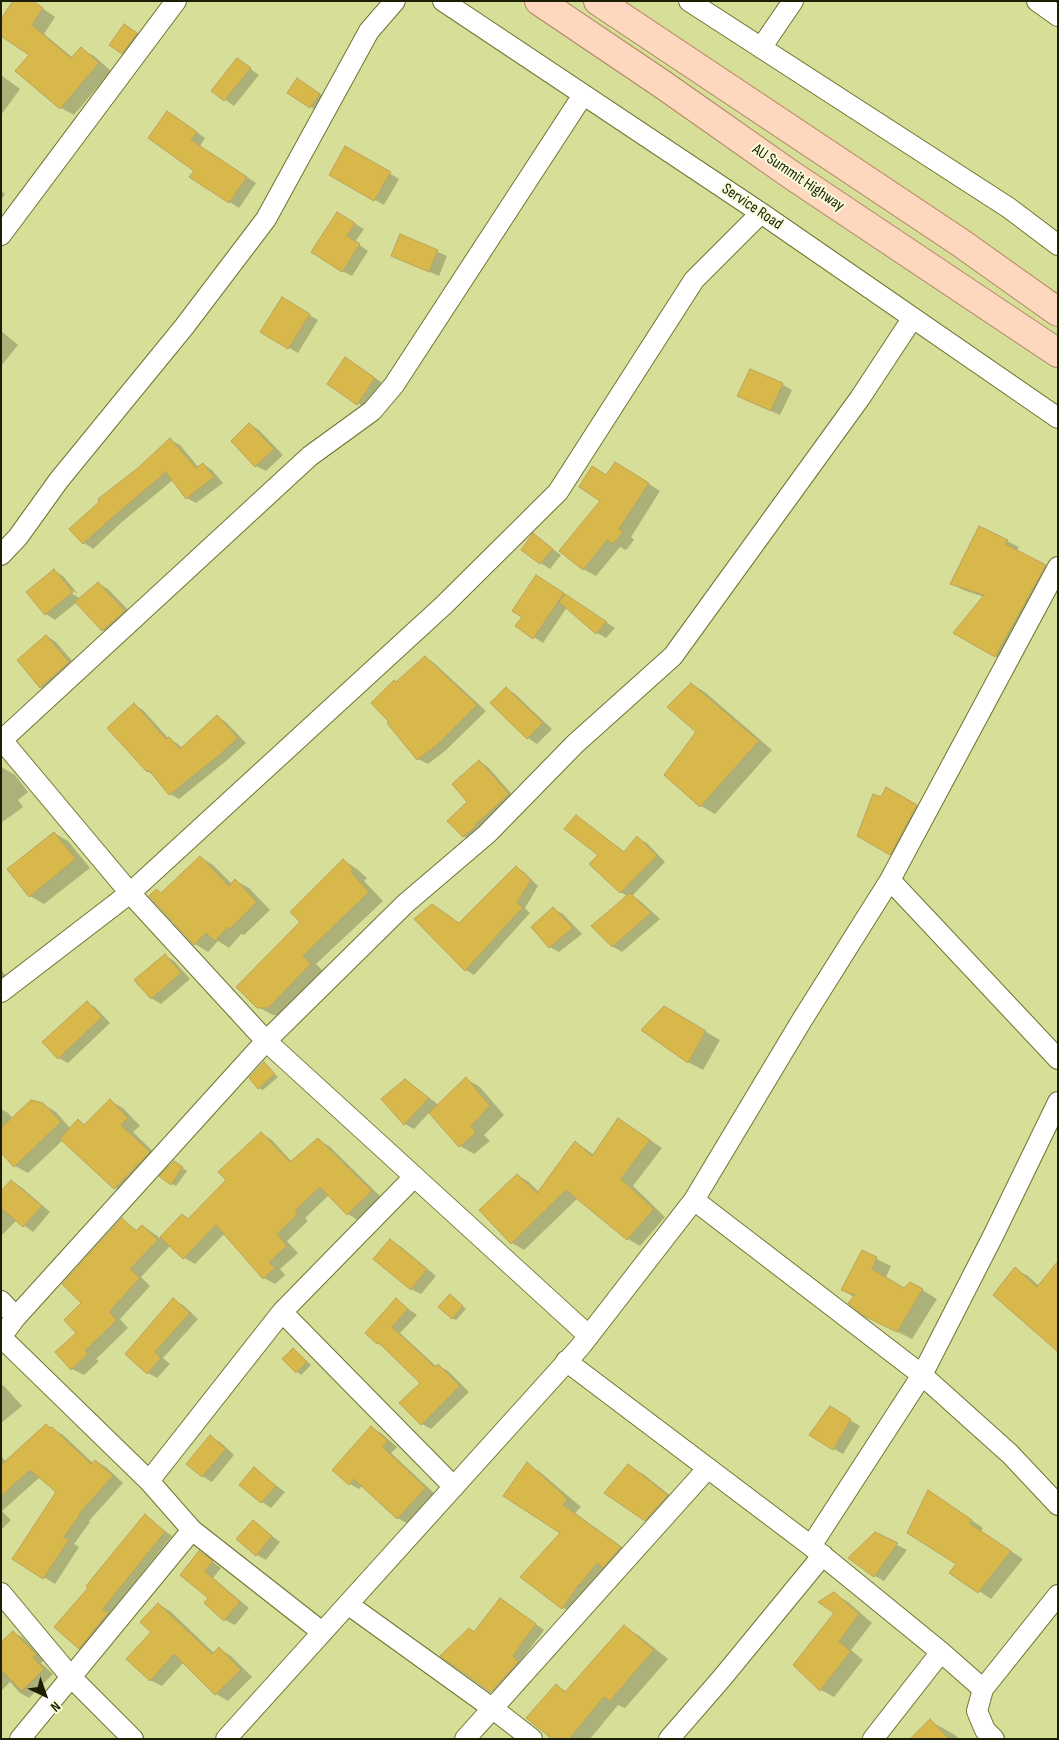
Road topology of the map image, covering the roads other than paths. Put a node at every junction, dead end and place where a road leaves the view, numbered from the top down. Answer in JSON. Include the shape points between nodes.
{"nodes":[{"id":1,"x":176,"y":1,"type":"edge"},
{"id":2,"x":395,"y":1,"type":"edge"},
{"id":3,"x":444,"y":1,"type":"edge"},
{"id":4,"x":539,"y":1,"type":"edge"},
{"id":5,"x":598,"y":1,"type":"edge"},
{"id":6,"x":689,"y":1,"type":"edge"},
{"id":7,"x":793,"y":1,"type":"edge"},
{"id":8,"x":1037,"y":1,"type":"edge"},
{"id":9,"x":1058,"y":16,"type":"edge"},
{"id":10,"x":761,"y":48,"type":"junction"},
{"id":11,"x":583,"y":94,"type":"junction"},
{"id":12,"x":762,"y":213,"type":"junction"},
{"id":13,"x":1,"y":235,"type":"edge"},
{"id":14,"x":1058,"y":245,"type":"edge"},
{"id":15,"x":1058,"y":312,"type":"edge"},
{"id":16,"x":912,"y":319,"type":"junction"},
{"id":17,"x":1058,"y":353,"type":"edge"},
{"id":18,"x":1058,"y":418,"type":"edge"},
{"id":19,"x":1,"y":555,"type":"edge"},
{"id":20,"x":1058,"y":567,"type":"edge"},
{"id":21,"x":2,"y":740,"type":"edge"},
{"id":22,"x":890,"y":880,"type":"junction"},
{"id":23,"x":130,"y":893,"type":"junction"},
{"id":24,"x":1,"y":992,"type":"edge"},
{"id":25,"x":266,"y":1041,"type":"junction"},
{"id":26,"x":1058,"y":1058,"type":"edge"},
{"id":27,"x":1058,"y":1102,"type":"edge"},
{"id":28,"x":414,"y":1176,"type":"junction"},
{"id":29,"x":694,"y":1200,"type":"junction"},
{"id":30,"x":1,"y":1301,"type":"edge"},
{"id":31,"x":282,"y":1312,"type":"junction"},
{"id":32,"x":16,"y":1317,"type":"junction"},
{"id":33,"x":589,"y":1336,"type":"junction"},
{"id":34,"x":1,"y":1337,"type":"edge"},
{"id":35,"x":566,"y":1362,"type":"junction"},
{"id":36,"x":922,"y":1374,"type":"junction"},
{"id":37,"x":708,"y":1468,"type":"junction"},
{"id":38,"x":149,"y":1481,"type":"junction"},
{"id":39,"x":454,"y":1487,"type":"junction"},
{"id":40,"x":1058,"y":1505,"type":"edge"},
{"id":41,"x":192,"y":1530,"type":"junction"},
{"id":42,"x":817,"y":1550,"type":"junction"},
{"id":43,"x":1,"y":1593,"type":"edge"},
{"id":44,"x":1058,"y":1595,"type":"edge"},
{"id":45,"x":349,"y":1605,"type":"junction"},
{"id":46,"x":322,"y":1632,"type":"junction"},
{"id":47,"x":941,"y":1652,"type":"junction"},
{"id":48,"x":71,"y":1677,"type":"junction"},
{"id":49,"x":983,"y":1690,"type":"junction"},
{"id":50,"x":492,"y":1708,"type":"junction"},
{"id":51,"x":20,"y":1739,"type":"edge"},
{"id":52,"x":133,"y":1739,"type":"edge"},
{"id":53,"x":226,"y":1739,"type":"edge"},
{"id":54,"x":465,"y":1739,"type":"edge"},
{"id":55,"x":532,"y":1739,"type":"edge"},
{"id":56,"x":669,"y":1739,"type":"edge"},
{"id":57,"x":872,"y":1739,"type":"edge"},
{"id":58,"x":994,"y":1739,"type":"edge"}],
"edges":[{"from":1,"to":13,"type":"street"},
{"from":2,"to":19,"type":"street","via":[[369,31],[266,219]]},
{"from":3,"to":11,"type":"street","name":"Service Road"},
{"from":4,"to":17,"type":"main road","name":"AU Summit Highway"},
{"from":5,"to":15,"type":"main road","via":[[961,242]]},
{"from":6,"to":10,"type":"street"},
{"from":7,"to":10,"type":"street"},
{"from":8,"to":9,"type":"street"},
{"from":10,"to":14,"type":"street","via":[[1009,208]]},
{"from":11,"to":12,"type":"street","name":"Service Road"},
{"from":11,"to":21,"type":"street","via":[[394,385],[372,411],[310,456]]},
{"from":12,"to":16,"type":"street","name":"Service Road"},
{"from":12,"to":23,"type":"street","via":[[694,280],[558,492],[444,605]]},
{"from":16,"to":18,"type":"street","name":"Service Road"},
{"from":16,"to":25,"type":"street","via":[[854,406],[674,656],[575,744],[487,834],[405,904]]},
{"from":20,"to":22,"type":"street"},
{"from":21,"to":23,"type":"street"},
{"from":22,"to":26,"type":"street"},
{"from":22,"to":29,"type":"street"},
{"from":23,"to":24,"type":"street"},
{"from":23,"to":25,"type":"street"},
{"from":25,"to":28,"type":"street"},
{"from":25,"to":32,"type":"street"},
{"from":27,"to":36,"type":"street"},
{"from":28,"to":31,"type":"street"},
{"from":28,"to":33,"type":"street"},
{"from":29,"to":33,"type":"street"},
{"from":29,"to":36,"type":"street"},
{"from":30,"to":32,"type":"street"},
{"from":31,"to":38,"type":"street"},
{"from":31,"to":39,"type":"street"},
{"from":32,"to":34,"type":"street"},
{"from":33,"to":35,"type":"street"},
{"from":34,"to":38,"type":"street"},
{"from":35,"to":37,"type":"street"},
{"from":35,"to":39,"type":"street"},
{"from":36,"to":40,"type":"street","via":[[1010,1454]]},
{"from":36,"to":42,"type":"street"},
{"from":37,"to":42,"type":"street"},
{"from":37,"to":50,"type":"street"},
{"from":38,"to":41,"type":"street"},
{"from":39,"to":45,"type":"street"},
{"from":41,"to":46,"type":"street"},
{"from":41,"to":48,"type":"street"},
{"from":42,"to":47,"type":"street"},
{"from":42,"to":56,"type":"street","via":[[722,1678]]},
{"from":43,"to":48,"type":"street"},
{"from":44,"to":49,"type":"street"},
{"from":45,"to":46,"type":"street"},
{"from":45,"to":50,"type":"street"},
{"from":46,"to":53,"type":"street"},
{"from":47,"to":49,"type":"street"},
{"from":47,"to":57,"type":"street"},
{"from":48,"to":51,"type":"street"},
{"from":48,"to":52,"type":"street"},
{"from":49,"to":58,"type":"street","via":[[977,1711],[985,1730]]},
{"from":50,"to":54,"type":"street"},
{"from":50,"to":55,"type":"street"}]}
